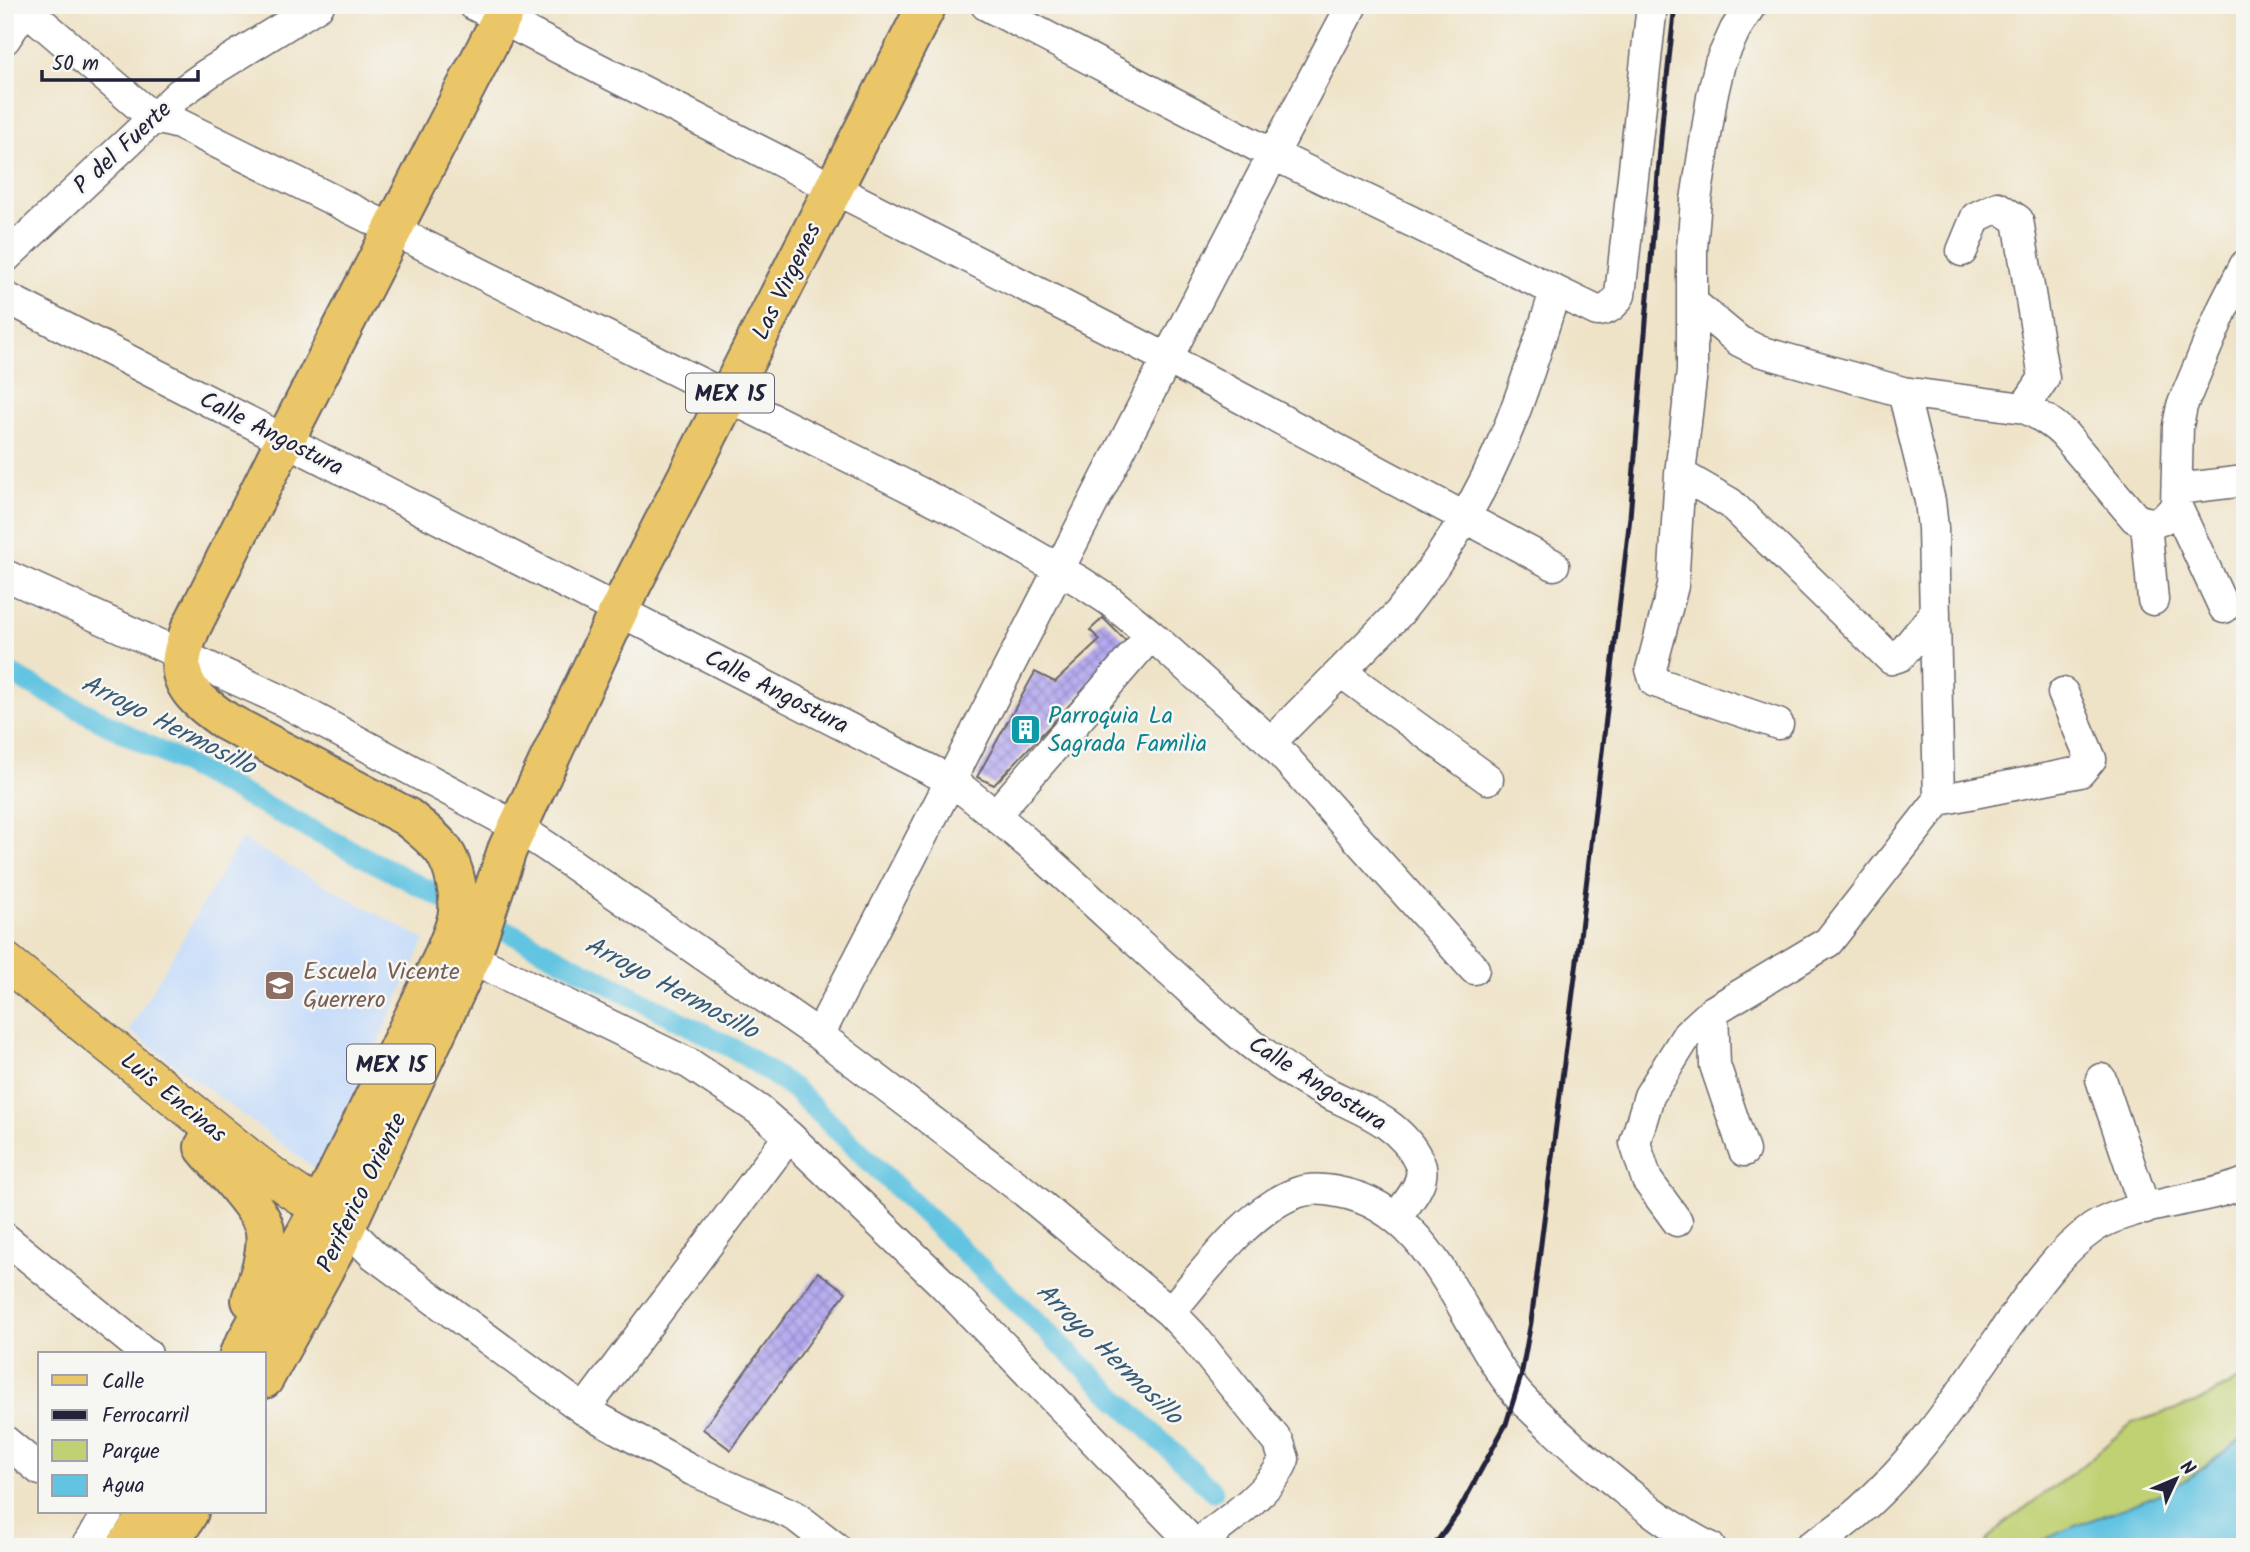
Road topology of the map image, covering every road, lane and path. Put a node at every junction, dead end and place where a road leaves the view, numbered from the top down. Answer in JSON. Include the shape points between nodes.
{"nodes":[{"id":1,"x":320,"y":5,"type":"edge"},
{"id":2,"x":927,"y":5,"type":"edge"},
{"id":3,"x":986,"y":5,"type":"edge"},
{"id":4,"x":1352,"y":5,"type":"edge"},
{"id":5,"x":1652,"y":5,"type":"edge"},
{"id":6,"x":1751,"y":5,"type":"edge"},
{"id":7,"x":25,"y":6,"type":"edge"},
{"id":8,"x":494,"y":10,"type":"edge"},
{"id":9,"x":5,"y":39,"type":"edge"},
{"id":10,"x":152,"y":117,"type":"junction"},
{"id":11,"x":1272,"y":154,"type":"junction"},
{"id":12,"x":832,"y":189,"type":"junction"},
{"id":13,"x":393,"y":229,"type":"junction"},
{"id":14,"x":1962,"y":251,"type":"dead end"},
{"id":15,"x":5,"y":258,"type":"edge"},
{"id":16,"x":2245,"y":265,"type":"edge"},
{"id":17,"x":1555,"y":292,"type":"junction"},
{"id":18,"x":5,"y":297,"type":"edge"},
{"id":19,"x":1693,"y":303,"type":"junction"},
{"id":20,"x":1168,"y":359,"type":"junction"},
{"id":21,"x":1903,"y":392,"type":"junction"},
{"id":22,"x":729,"y":397,"type":"junction"},
{"id":23,"x":2024,"y":408,"type":"junction"},
{"id":24,"x":285,"y":440,"type":"junction"},
{"id":25,"x":1680,"y":474,"type":"junction"},
{"id":26,"x":2245,"y":481,"type":"edge"},
{"id":27,"x":2176,"y":497,"type":"junction"},
{"id":28,"x":1465,"y":516,"type":"junction"},
{"id":29,"x":2146,"y":523,"type":"junction"},
{"id":30,"x":1554,"y":565,"type":"dead end"},
{"id":31,"x":1058,"y":568,"type":"junction"},
{"id":32,"x":5,"y":575,"type":"edge"},
{"id":33,"x":2153,"y":600,"type":"dead end"},
{"id":34,"x":2224,"y":608,"type":"dead end"},
{"id":35,"x":619,"y":610,"type":"junction"},
{"id":36,"x":1935,"y":614,"type":"junction"},
{"id":37,"x":1151,"y":635,"type":"junction"},
{"id":38,"x":182,"y":656,"type":"junction"},
{"id":39,"x":1341,"y":672,"type":"junction"},
{"id":40,"x":2063,"y":693,"type":"dead end"},
{"id":41,"x":1778,"y":724,"type":"dead end"},
{"id":42,"x":1271,"y":743,"type":"junction"},
{"id":43,"x":1488,"y":779,"type":"dead end"},
{"id":44,"x":952,"y":781,"type":"junction"},
{"id":45,"x":1939,"y":800,"type":"junction"},
{"id":46,"x":996,"y":814,"type":"junction"},
{"id":47,"x":517,"y":827,"type":"junction"},
{"id":48,"x":474,"y":904,"type":"junction"},
{"id":49,"x":471,"y":958,"type":"junction"},
{"id":50,"x":5,"y":961,"type":"edge"},
{"id":51,"x":1474,"y":969,"type":"dead end"},
{"id":52,"x":5,"y":993,"type":"edge"},
{"id":53,"x":1713,"y":1012,"type":"junction"},
{"id":54,"x":819,"y":1035,"type":"junction"},
{"id":55,"x":2101,"y":1079,"type":"dead end"},
{"id":56,"x":789,"y":1136,"type":"junction"},
{"id":57,"x":204,"y":1147,"type":"junction"},
{"id":58,"x":1744,"y":1151,"type":"dead end"},
{"id":59,"x":2245,"y":1183,"type":"edge"},
{"id":60,"x":2145,"y":1209,"type":"junction"},
{"id":61,"x":1396,"y":1218,"type":"junction"},
{"id":62,"x":1677,"y":1221,"type":"dead end"},
{"id":63,"x":328,"y":1228,"type":"junction"},
{"id":64,"x":5,"y":1238,"type":"edge"},
{"id":65,"x":1170,"y":1312,"type":"junction"},
{"id":66,"x":145,"y":1352,"type":"edge"},
{"id":67,"x":233,"y":1352,"type":"edge"},
{"id":68,"x":240,"y":1352,"type":"edge"},
{"id":69,"x":266,"y":1374,"type":"edge"},
{"id":70,"x":584,"y":1410,"type":"junction"},
{"id":71,"x":5,"y":1441,"type":"edge"},
{"id":72,"x":38,"y":1468,"type":"edge"},
{"id":73,"x":141,"y":1514,"type":"edge"},
{"id":74,"x":188,"y":1514,"type":"edge"},
{"id":75,"x":107,"y":1523,"type":"edge"},
{"id":76,"x":1194,"y":1546,"type":"edge"},
{"id":77,"x":86,"y":1547,"type":"edge"},
{"id":78,"x":168,"y":1547,"type":"edge"},
{"id":79,"x":835,"y":1547,"type":"edge"},
{"id":80,"x":1710,"y":1547,"type":"edge"},
{"id":81,"x":1809,"y":1547,"type":"edge"}],
"edges":[{"from":1,"to":10,"type":"street","name":"P del Fuerte","via":[[207,74]]},
{"from":2,"to":12,"type":"highway","name":"Las Virgenes","number":"MEX 15"},
{"from":3,"to":11,"type":"street"},
{"from":4,"to":11,"type":"street"},
{"from":5,"to":17,"type":"street","via":[[1620,295],[1615,305],[1597,312]]},
{"from":6,"to":19,"type":"street","via":[[1727,45],[1712,97],[1695,212]]},
{"from":7,"to":9,"type":"street"},
{"from":7,"to":10,"type":"street"},
{"from":8,"to":12,"type":"street"},
{"from":8,"to":13,"type":"highway"},
{"from":10,"to":13,"type":"street","via":[[179,124]]},
{"from":10,"to":15,"type":"street","name":"P del Fuerte"},
{"from":11,"to":17,"type":"street"},
{"from":11,"to":20,"type":"street"},
{"from":12,"to":20,"type":"street"},
{"from":12,"to":22,"type":"highway","name":"Las Virgenes","number":"MEX 15"},
{"from":13,"to":22,"type":"street"},
{"from":13,"to":24,"type":"highway"},
{"from":14,"to":23,"type":"street","via":[[1976,217],[1997,207],[2018,219],[2044,378]]},
{"from":16,"to":27,"type":"street","via":[[2182,406]]},
{"from":17,"to":28,"type":"street","via":[[1508,431]]},
{"from":18,"to":24,"type":"street","name":"Calle Angostura"},
{"from":19,"to":21,"type":"street","via":[[1739,341],[1759,351]]},
{"from":19,"to":25,"type":"street","via":[[1692,370]]},
{"from":20,"to":28,"type":"street"},
{"from":20,"to":31,"type":"street"},
{"from":21,"to":23,"type":"street"},
{"from":21,"to":36,"type":"street","via":[[1930,500]]},
{"from":22,"to":31,"type":"street","via":[[972,519]]},
{"from":22,"to":35,"type":"highway","name":"Las Virgenes","number":"MEX 15"},
{"from":23,"to":29,"type":"street","via":[[2053,423],[2135,518]]},
{"from":24,"to":35,"type":"street","name":"Calle Angostura"},
{"from":24,"to":38,"type":"highway","via":[[190,631]]},
{"from":25,"to":36,"type":"street","via":[[1730,503],[1891,659],[1900,656]]},
{"from":25,"to":41,"type":"street","via":[[1673,586],[1651,669],[1655,682]]},
{"from":26,"to":27,"type":"street"},
{"from":27,"to":29,"type":"street","via":[[2169,515],[2157,523]]},
{"from":27,"to":34,"type":"street"},
{"from":28,"to":30,"type":"street"},
{"from":28,"to":39,"type":"street","via":[[1415,593]]},
{"from":29,"to":33,"type":"street"},
{"from":31,"to":37,"type":"street","via":[[1110,601]]},
{"from":31,"to":44,"type":"street"},
{"from":32,"to":38,"type":"street"},
{"from":35,"to":44,"type":"street","name":"Calle Angostura"},
{"from":35,"to":47,"type":"highway","name":"Las Virgenes","number":"MEX 15"},
{"from":36,"to":45,"type":"street"},
{"from":37,"to":42,"type":"street"},
{"from":37,"to":46,"type":"street"},
{"from":38,"to":47,"type":"street","via":[[279,699]]},
{"from":38,"to":48,"type":"highway","via":[[184,680],[208,709],[407,817],[426,832],[444,851]]},
{"from":39,"to":42,"type":"street"},
{"from":39,"to":43,"type":"street"},
{"from":40,"to":45,"type":"street","via":[[2091,760],[2080,772]]},
{"from":42,"to":51,"type":"street"},
{"from":44,"to":46,"type":"street","name":"Calle Angostura"},
{"from":44,"to":54,"type":"street"},
{"from":45,"to":53,"type":"street","via":[[1828,942]]},
{"from":46,"to":61,"type":"street","name":"Calle Angostura","via":[[1242,1037],[1294,1074],[1393,1128],[1421,1165],[1419,1184]]},
{"from":47,"to":48,"type":"highway","number":"MEX 15"},
{"from":47,"to":54,"type":"street"},
{"from":48,"to":49,"type":"highway","name":"Periferico Oriente","number":"MEX 15"},
{"from":48,"to":63,"type":"highway","name":"Periferico Oriente","number":"MEX 15","via":[[442,959]]},
{"from":49,"to":56,"type":"street","via":[[690,1064]]},
{"from":49,"to":63,"type":"highway","name":"Periferico Oriente","number":"MEX 15"},
{"from":50,"to":63,"type":"main road","name":"Luis Encinas","via":[[290,1189]]},
{"from":52,"to":57,"type":"main road"},
{"from":53,"to":58,"type":"street","via":[[1715,1065]]},
{"from":53,"to":62,"type":"street","via":[[1687,1035],[1649,1096],[1636,1143],[1647,1180]]},
{"from":54,"to":65,"type":"street","via":[[1025,1192]]},
{"from":55,"to":60,"type":"street"},
{"from":56,"to":70,"type":"street"},
{"from":56,"to":76,"type":"street","via":[[943,1285]]},
{"from":57,"to":63,"type":"main road","via":[[281,1210]]},
{"from":57,"to":67,"type":"highway","via":[[256,1210],[265,1228],[265,1252]]},
{"from":59,"to":60,"type":"street"},
{"from":60,"to":81,"type":"street","via":[[2095,1227],[2075,1241],[2015,1315],[1948,1413],[1895,1475],[1856,1513]]},
{"from":61,"to":65,"type":"street","via":[[1347,1193],[1299,1192],[1251,1221]]},
{"from":61,"to":80,"type":"street","via":[[1440,1270],[1500,1370],[1534,1411],[1646,1508]]},
{"from":63,"to":68,"type":"highway","name":"Periferico Oriente","number":"MEX 15"},
{"from":63,"to":69,"type":"highway","name":"Periferico Oriente","number":"MEX 15"},
{"from":63,"to":70,"type":"street","via":[[374,1255]]},
{"from":64,"to":66,"type":"street"},
{"from":65,"to":76,"type":"street","via":[[1279,1443],[1284,1459],[1275,1476],[1236,1516]]},
{"from":70,"to":79,"type":"street","via":[[692,1470],[795,1516]]},
{"from":71,"to":72,"type":"street"},
{"from":73,"to":75,"type":"highway"},
{"from":74,"to":78,"type":"highway"},
{"from":75,"to":77,"type":"street"}]}
